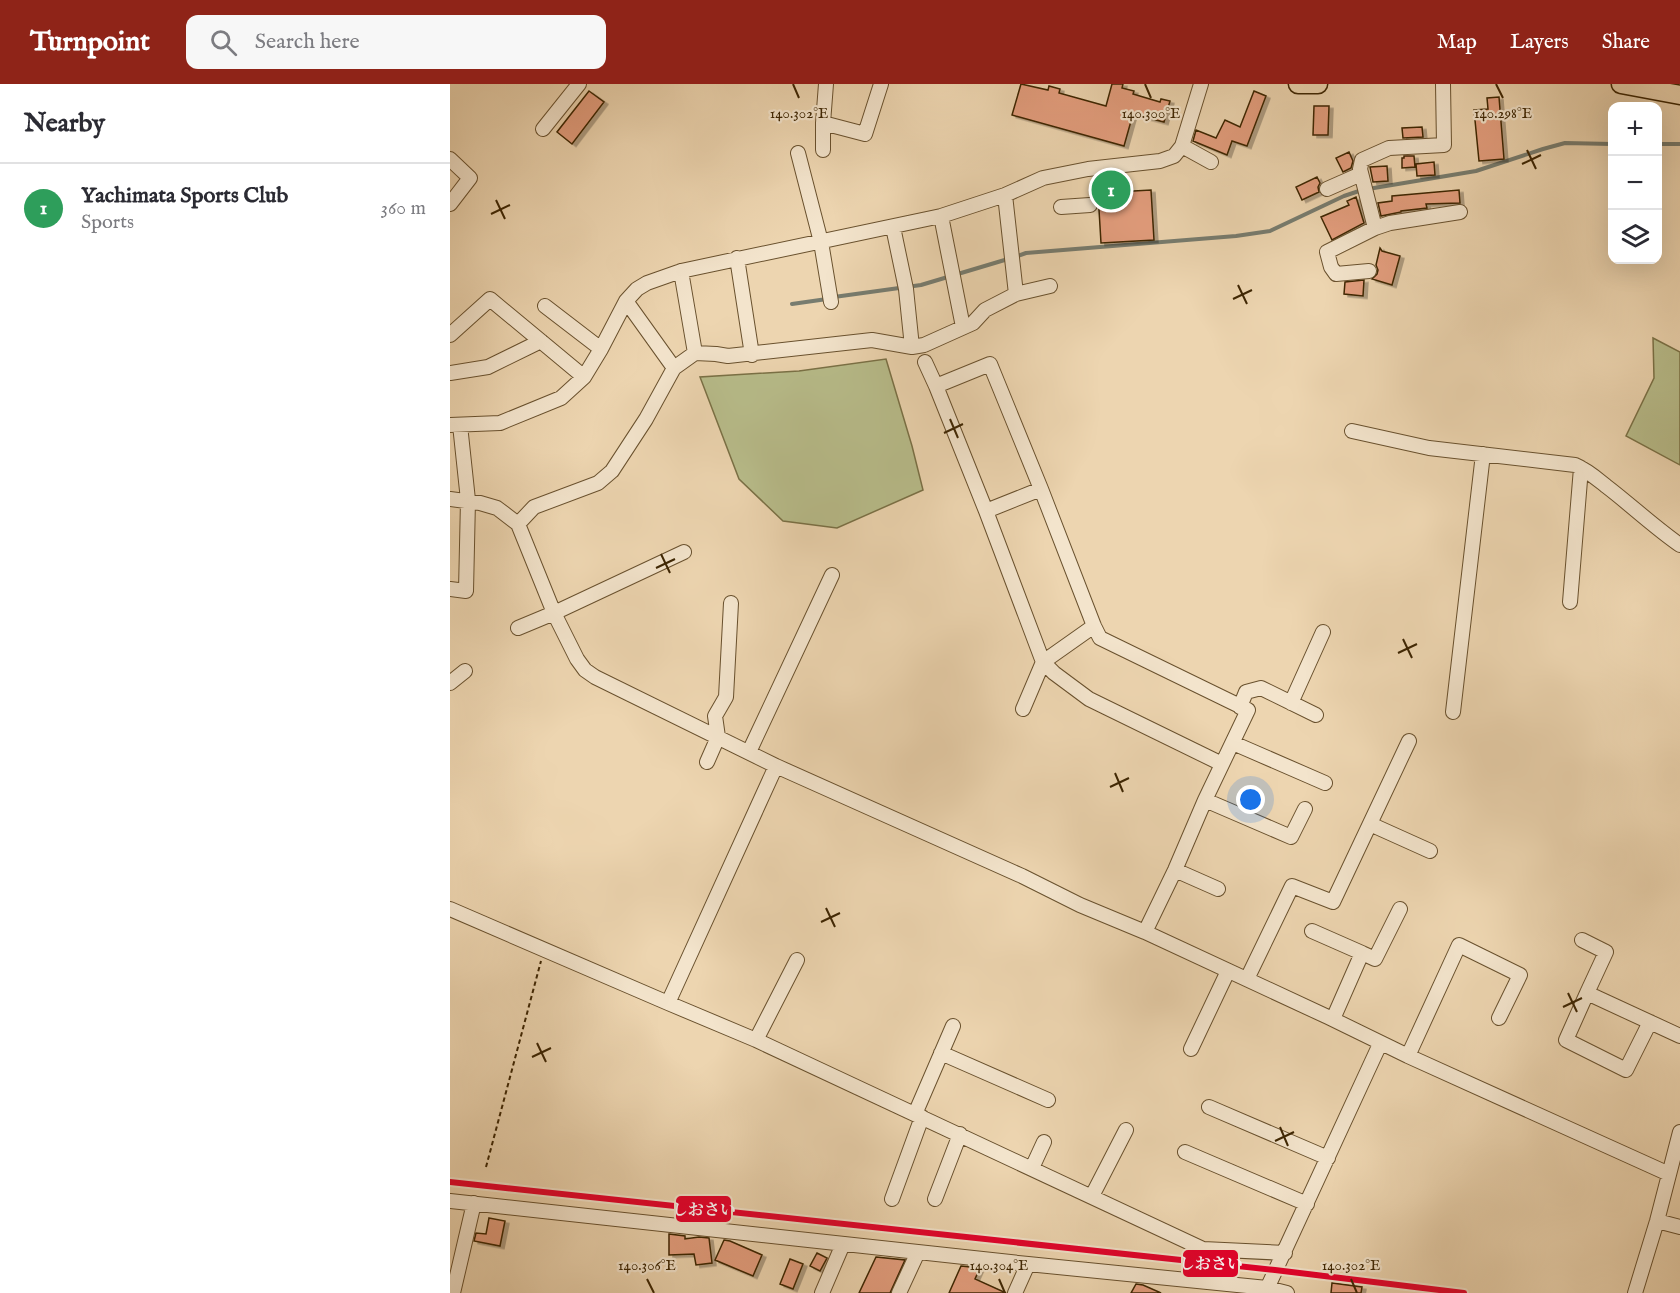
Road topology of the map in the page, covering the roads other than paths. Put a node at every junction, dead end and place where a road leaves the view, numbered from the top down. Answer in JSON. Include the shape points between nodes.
{"nodes":[{"id":1,"x":579,"y":84,"type":"edge"},
{"id":2,"x":826,"y":84,"type":"edge"},
{"id":3,"x":881,"y":84,"type":"edge"},
{"id":4,"x":1201,"y":84,"type":"edge"},
{"id":5,"x":1298,"y":84,"type":"edge"},
{"id":6,"x":1318,"y":84,"type":"edge"},
{"id":7,"x":1443,"y":84,"type":"edge"},
{"id":8,"x":1621,"y":84,"type":"edge"},
{"id":9,"x":1680,"y":95,"type":"edge"},
{"id":10,"x":823,"y":123,"type":"junction"},
{"id":11,"x":543,"y":129,"type":"dead end"},
{"id":12,"x":1182,"y":146,"type":"junction"},
{"id":13,"x":823,"y":150,"type":"dead end"},
{"id":14,"x":798,"y":153,"type":"dead end"},
{"id":15,"x":450,"y":159,"type":"edge"},
{"id":16,"x":1211,"y":162,"type":"dead end"},
{"id":17,"x":1361,"y":174,"type":"junction"},
{"id":18,"x":1327,"y":189,"type":"dead end"},
{"id":19,"x":1005,"y":195,"type":"junction"},
{"id":20,"x":450,"y":204,"type":"edge"},
{"id":21,"x":1090,"y":205,"type":"dead end"},
{"id":22,"x":1061,"y":207,"type":"dead end"},
{"id":23,"x":1460,"y":212,"type":"dead end"},
{"id":24,"x":941,"y":216,"type":"junction"},
{"id":25,"x":893,"y":227,"type":"junction"},
{"id":26,"x":1375,"y":228,"type":"junction"},
{"id":27,"x":821,"y":242,"type":"junction"},
{"id":28,"x":737,"y":258,"type":"junction"},
{"id":29,"x":681,"y":270,"type":"junction"},
{"id":30,"x":1369,"y":271,"type":"dead end"},
{"id":31,"x":1050,"y":286,"type":"dead end"},
{"id":32,"x":1016,"y":294,"type":"junction"},
{"id":33,"x":626,"y":301,"type":"junction"},
{"id":34,"x":831,"y":302,"type":"dead end"},
{"id":35,"x":545,"y":306,"type":"dead end"},
{"id":36,"x":963,"y":327,"type":"junction"},
{"id":37,"x":450,"y":335,"type":"edge"},
{"id":38,"x":541,"y":341,"type":"junction"},
{"id":39,"x":912,"y":347,"type":"junction"},
{"id":40,"x":601,"y":349,"type":"junction"},
{"id":41,"x":695,"y":353,"type":"junction"},
{"id":42,"x":752,"y":355,"type":"junction"},
{"id":43,"x":925,"y":362,"type":"dead end"},
{"id":44,"x":674,"y":368,"type":"junction"},
{"id":45,"x":450,"y":373,"type":"edge"},
{"id":46,"x":584,"y":377,"type":"junction"},
{"id":47,"x":936,"y":386,"type":"junction"},
{"id":48,"x":455,"y":425,"type":"edge"},
{"id":49,"x":1352,"y":431,"type":"dead end"},
{"id":50,"x":1483,"y":454,"type":"junction"},
{"id":51,"x":1581,"y":468,"type":"junction"},
{"id":52,"x":1041,"y":489,"type":"junction"},
{"id":53,"x":450,"y":500,"type":"edge"},
{"id":54,"x":468,"y":501,"type":"junction"},
{"id":55,"x":987,"y":511,"type":"junction"},
{"id":56,"x":518,"y":524,"type":"junction"},
{"id":57,"x":1680,"y":545,"type":"edge"},
{"id":58,"x":684,"y":552,"type":"dead end"},
{"id":59,"x":832,"y":575,"type":"dead end"},
{"id":60,"x":450,"y":589,"type":"edge"},
{"id":61,"x":1570,"y":602,"type":"dead end"},
{"id":62,"x":731,"y":603,"type":"dead end"},
{"id":63,"x":554,"y":613,"type":"junction"},
{"id":64,"x":1094,"y":626,"type":"junction"},
{"id":65,"x":518,"y":628,"type":"dead end"},
{"id":66,"x":1323,"y":632,"type":"dead end"},
{"id":67,"x":1043,"y":662,"type":"junction"},
{"id":68,"x":465,"y":671,"type":"dead end"},
{"id":69,"x":450,"y":683,"type":"edge"},
{"id":70,"x":1291,"y":703,"type":"junction"},
{"id":71,"x":1240,"y":707,"type":"junction"},
{"id":72,"x":1023,"y":709,"type":"dead end"},
{"id":73,"x":1454,"y":712,"type":"dead end"},
{"id":74,"x":1316,"y":715,"type":"dead end"},
{"id":75,"x":718,"y":737,"type":"junction"},
{"id":76,"x":1410,"y":741,"type":"dead end"},
{"id":77,"x":1233,"y":743,"type":"junction"},
{"id":78,"x":749,"y":752,"type":"junction"},
{"id":79,"x":707,"y":762,"type":"dead end"},
{"id":80,"x":1222,"y":764,"type":"junction"},
{"id":81,"x":776,"y":766,"type":"junction"},
{"id":82,"x":1325,"y":783,"type":"dead end"},
{"id":83,"x":1205,"y":800,"type":"junction"},
{"id":84,"x":1305,"y":809,"type":"dead end"},
{"id":85,"x":1370,"y":824,"type":"junction"},
{"id":86,"x":1430,"y":852,"type":"dead end"},
{"id":87,"x":1175,"y":870,"type":"junction"},
{"id":88,"x":1218,"y":889,"type":"dead end"},
{"id":89,"x":450,"y":909,"type":"edge"},
{"id":90,"x":1400,"y":909,"type":"dead end"},
{"id":91,"x":1312,"y":931,"type":"dead end"},
{"id":92,"x":1145,"y":932,"type":"junction"},
{"id":93,"x":1582,"y":940,"type":"dead end"},
{"id":94,"x":1362,"y":953,"type":"junction"},
{"id":95,"x":797,"y":960,"type":"dead end"},
{"id":96,"x":1228,"y":971,"type":"junction"},
{"id":97,"x":1247,"y":979,"type":"junction"},
{"id":98,"x":1587,"y":993,"type":"junction"},
{"id":99,"x":668,"y":1003,"type":"junction"},
{"id":100,"x":1499,"y":1018,"type":"dead end"},
{"id":101,"x":1333,"y":1019,"type":"junction"},
{"id":102,"x":1650,"y":1022,"type":"junction"},
{"id":103,"x":953,"y":1026,"type":"dead end"},
{"id":104,"x":1680,"y":1036,"type":"edge"},
{"id":105,"x":756,"y":1040,"type":"junction"},
{"id":106,"x":1380,"y":1044,"type":"junction"},
{"id":107,"x":1191,"y":1049,"type":"dead end"},
{"id":108,"x":941,"y":1053,"type":"junction"},
{"id":109,"x":1408,"y":1056,"type":"junction"},
{"id":110,"x":1048,"y":1100,"type":"dead end"},
{"id":111,"x":1209,"y":1107,"type":"dead end"},
{"id":112,"x":918,"y":1116,"type":"junction"},
{"id":113,"x":1126,"y":1131,"type":"dead end"},
{"id":114,"x":1680,"y":1132,"type":"edge"},
{"id":115,"x":960,"y":1134,"type":"junction"},
{"id":116,"x":1044,"y":1142,"type":"dead end"},
{"id":117,"x":1185,"y":1152,"type":"dead end"},
{"id":118,"x":1328,"y":1158,"type":"junction"},
{"id":119,"x":1032,"y":1168,"type":"junction"},
{"id":120,"x":1670,"y":1174,"type":"junction"},
{"id":121,"x":1092,"y":1197,"type":"junction"},
{"id":122,"x":892,"y":1199,"type":"dead end"},
{"id":123,"x":935,"y":1199,"type":"dead end"},
{"id":124,"x":450,"y":1201,"type":"edge"},
{"id":125,"x":474,"y":1203,"type":"junction"},
{"id":126,"x":1307,"y":1204,"type":"junction"},
{"id":127,"x":1657,"y":1221,"type":"junction"},
{"id":128,"x":1680,"y":1227,"type":"edge"},
{"id":129,"x":843,"y":1244,"type":"junction"},
{"id":130,"x":918,"y":1252,"type":"junction"},
{"id":131,"x":1285,"y":1253,"type":"junction"},
{"id":132,"x":1028,"y":1264,"type":"junction"},
{"id":133,"x":1266,"y":1291,"type":"edge"},
{"id":134,"x":453,"y":1293,"type":"edge"},
{"id":135,"x":822,"y":1293,"type":"edge"},
{"id":136,"x":899,"y":1293,"type":"edge"},
{"id":137,"x":1015,"y":1293,"type":"edge"},
{"id":138,"x":1287,"y":1293,"type":"edge"},
{"id":139,"x":1635,"y":1293,"type":"edge"}],
"edges":[{"from":1,"to":11,"type":"street"},
{"from":2,"to":10,"type":"street"},
{"from":3,"to":10,"type":"street","via":[[866,134]]},
{"from":4,"to":12,"type":"street"},
{"from":5,"to":6,"type":"main road"},
{"from":7,"to":17,"type":"street","via":[[1444,145],[1389,148],[1362,160]]},
{"from":8,"to":9,"type":"main road"},
{"from":10,"to":13,"type":"street"},
{"from":12,"to":16,"type":"street"},
{"from":12,"to":19,"type":"street","via":[[1174,156],[1160,160],[1043,178]]},
{"from":14,"to":27,"type":"street"},
{"from":15,"to":20,"type":"street","via":[[470,178]]},
{"from":17,"to":18,"type":"street"},
{"from":17,"to":26,"type":"street"},
{"from":19,"to":24,"type":"street"},
{"from":19,"to":32,"type":"street"},
{"from":21,"to":22,"type":"street"},
{"from":23,"to":26,"type":"street"},
{"from":24,"to":25,"type":"street"},
{"from":24,"to":36,"type":"street"},
{"from":25,"to":27,"type":"street"},
{"from":25,"to":39,"type":"street","via":[[906,289]]},
{"from":26,"to":30,"type":"street","via":[[1327,252],[1336,274]]},
{"from":27,"to":28,"type":"street"},
{"from":27,"to":34,"type":"street"},
{"from":28,"to":29,"type":"street"},
{"from":28,"to":42,"type":"street"},
{"from":29,"to":33,"type":"street","via":[[647,283]]},
{"from":29,"to":41,"type":"street"},
{"from":31,"to":32,"type":"street"},
{"from":32,"to":36,"type":"street"},
{"from":33,"to":40,"type":"street"},
{"from":33,"to":44,"type":"street"},
{"from":35,"to":40,"type":"street"},
{"from":36,"to":39,"type":"street"},
{"from":37,"to":38,"type":"street","via":[[490,299]]},
{"from":38,"to":45,"type":"street","via":[[488,367]]},
{"from":38,"to":46,"type":"street"},
{"from":39,"to":42,"type":"street","via":[[872,340]]},
{"from":40,"to":46,"type":"street"},
{"from":41,"to":42,"type":"street"},
{"from":41,"to":44,"type":"street"},
{"from":43,"to":47,"type":"street"},
{"from":44,"to":56,"type":"street","via":[[612,471],[598,483],[534,507]]},
{"from":46,"to":48,"type":"street","via":[[561,398],[500,423]]},
{"from":47,"to":52,"type":"street","via":[[990,364]]},
{"from":47,"to":55,"type":"street"},
{"from":48,"to":54,"type":"street"},
{"from":49,"to":50,"type":"street","via":[[1430,448]]},
{"from":50,"to":51,"type":"street"},
{"from":50,"to":73,"type":"street"},
{"from":51,"to":57,"type":"street"},
{"from":51,"to":61,"type":"street"},
{"from":52,"to":55,"type":"street"},
{"from":52,"to":64,"type":"street"},
{"from":53,"to":54,"type":"street"},
{"from":54,"to":56,"type":"street","via":[[497,508]]},
{"from":54,"to":60,"type":"street","via":[[466,591]]},
{"from":55,"to":67,"type":"street"},
{"from":56,"to":63,"type":"street"},
{"from":58,"to":63,"type":"street"},
{"from":59,"to":78,"type":"street"},
{"from":62,"to":75,"type":"street","via":[[726,697],[715,716]]},
{"from":63,"to":65,"type":"street"},
{"from":63,"to":75,"type":"street","via":[[585,670]]},
{"from":64,"to":67,"type":"street"},
{"from":64,"to":71,"type":"street","via":[[1100,638]]},
{"from":66,"to":70,"type":"street"},
{"from":67,"to":72,"type":"street"},
{"from":67,"to":80,"type":"street","via":[[1089,699]]},
{"from":68,"to":69,"type":"street"},
{"from":70,"to":71,"type":"street","via":[[1261,688],[1246,692]]},
{"from":70,"to":74,"type":"street"},
{"from":71,"to":77,"type":"street","via":[[1248,710]]},
{"from":75,"to":78,"type":"street"},
{"from":75,"to":79,"type":"street"},
{"from":76,"to":85,"type":"street"},
{"from":77,"to":80,"type":"street"},
{"from":77,"to":82,"type":"street"},
{"from":78,"to":81,"type":"street"},
{"from":80,"to":83,"type":"street"},
{"from":81,"to":92,"type":"street"},
{"from":81,"to":99,"type":"street"},
{"from":83,"to":84,"type":"street","via":[[1291,837]]},
{"from":83,"to":87,"type":"street"},
{"from":85,"to":86,"type":"street"},
{"from":85,"to":97,"type":"street","via":[[1333,902],[1292,886]]},
{"from":87,"to":88,"type":"street"},
{"from":87,"to":92,"type":"street"},
{"from":89,"to":99,"type":"street"},
{"from":90,"to":94,"type":"street","via":[[1375,959]]},
{"from":91,"to":94,"type":"street"},
{"from":92,"to":96,"type":"street"},
{"from":93,"to":98,"type":"street","via":[[1606,952]]},
{"from":94,"to":101,"type":"street"},
{"from":95,"to":105,"type":"street"},
{"from":96,"to":97,"type":"street"},
{"from":96,"to":107,"type":"street"},
{"from":97,"to":101,"type":"street"},
{"from":98,"to":102,"type":"street"},
{"from":98,"to":102,"type":"street","via":[[1566,1040],[1626,1070]]},
{"from":99,"to":105,"type":"street"},
{"from":100,"to":109,"type":"street","via":[[1520,975],[1459,945]]},
{"from":101,"to":106,"type":"street"},
{"from":102,"to":104,"type":"street"},
{"from":103,"to":108,"type":"street"},
{"from":105,"to":112,"type":"street"},
{"from":106,"to":109,"type":"street"},
{"from":106,"to":118,"type":"street"},
{"from":108,"to":110,"type":"street"},
{"from":108,"to":112,"type":"street"},
{"from":109,"to":120,"type":"street"},
{"from":111,"to":118,"type":"street"},
{"from":112,"to":115,"type":"street"},
{"from":112,"to":122,"type":"street"},
{"from":113,"to":121,"type":"street"},
{"from":114,"to":120,"type":"street"},
{"from":115,"to":119,"type":"street"},
{"from":115,"to":123,"type":"street"},
{"from":116,"to":119,"type":"street"},
{"from":117,"to":126,"type":"street"},
{"from":118,"to":126,"type":"street"},
{"from":119,"to":121,"type":"street"},
{"from":120,"to":127,"type":"street"},
{"from":121,"to":131,"type":"street","via":[[1203,1249]]},
{"from":124,"to":125,"type":"street"},
{"from":125,"to":129,"type":"street"},
{"from":125,"to":134,"type":"street"},
{"from":126,"to":131,"type":"street"},
{"from":127,"to":128,"type":"street"},
{"from":127,"to":139,"type":"street"},
{"from":129,"to":130,"type":"street"},
{"from":129,"to":135,"type":"street"},
{"from":130,"to":132,"type":"street"},
{"from":130,"to":136,"type":"street"},
{"from":131,"to":133,"type":"street"},
{"from":132,"to":133,"type":"street"},
{"from":132,"to":137,"type":"street"},
{"from":133,"to":138,"type":"street"}]}
